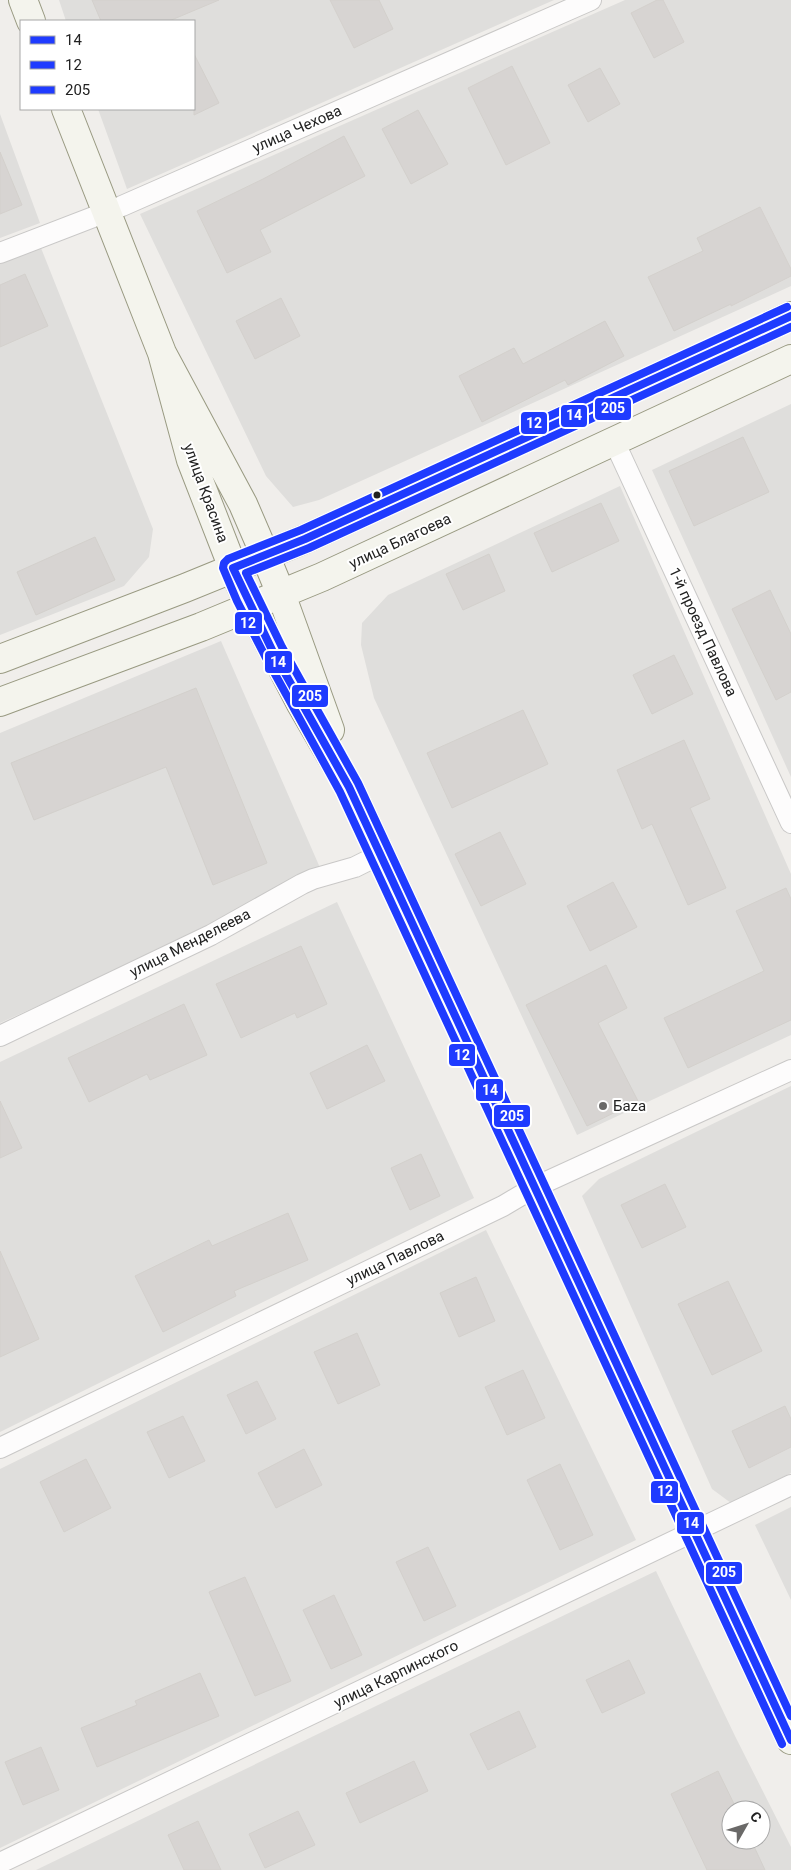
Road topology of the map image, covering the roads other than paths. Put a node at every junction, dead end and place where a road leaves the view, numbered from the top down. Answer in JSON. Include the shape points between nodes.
{"nodes":[{"id":1,"x":23,"y":0,"type":"edge"},
{"id":2,"x":591,"y":0,"type":"edge"},
{"id":3,"x":31,"y":20,"type":"edge"},
{"id":4,"x":66,"y":110,"type":"edge"},
{"id":5,"x":106,"y":213,"type":"junction"},
{"id":6,"x":0,"y":253,"type":"edge"},
{"id":7,"x":791,"y":316,"type":"edge"},
{"id":8,"x":162,"y":353,"type":"junction"},
{"id":9,"x":791,"y":359,"type":"edge"},
{"id":10,"x":614,"y":441,"type":"junction"},
{"id":11,"x":265,"y":555,"type":"junction"},
{"id":12,"x":233,"y":568,"type":"junction"},
{"id":13,"x":281,"y":594,"type":"junction"},
{"id":14,"x":250,"y":606,"type":"junction"},
{"id":15,"x":0,"y":659,"type":"edge"},
{"id":16,"x":0,"y":702,"type":"edge"},
{"id":17,"x":349,"y":787,"type":"junction"},
{"id":18,"x":791,"y":823,"type":"edge"},
{"id":19,"x":381,"y":854,"type":"junction"},
{"id":20,"x":0,"y":1036,"type":"edge"},
{"id":21,"x":791,"y":1070,"type":"edge"},
{"id":22,"x":535,"y":1187,"type":"junction"},
{"id":23,"x":0,"y":1448,"type":"edge"},
{"id":24,"x":791,"y":1484,"type":"edge"},
{"id":25,"x":695,"y":1531,"type":"junction"},
{"id":26,"x":791,"y":1740,"type":"edge"},
{"id":27,"x":0,"y":1863,"type":"edge"}],
"edges":[{"from":1,"to":3,"type":"main road"},
{"from":2,"to":5,"type":"street","name":"улица Чехова"},
{"from":4,"to":5,"type":"main road","name":"улица Красина"},
{"from":5,"to":6,"type":"street","name":"улица Чехова"},
{"from":5,"to":8,"type":"main road","name":"улица Красина"},
{"from":7,"to":11,"type":"main road"},
{"from":8,"to":11,"type":"main road","name":"улица Красина","via":[[243,504]]},
{"from":8,"to":12,"type":"main road","name":"улица Красина","via":[[191,460]]},
{"from":9,"to":10,"type":"main road","name":"улица Благоева"},
{"from":10,"to":13,"type":"main road","name":"улица Благоева"},
{"from":10,"to":18,"type":"street","name":"1-й проезд Павлова"},
{"from":11,"to":12,"type":"main road"},
{"from":11,"to":13,"type":"main road","name":"улица Красина"},
{"from":12,"to":14,"type":"main road","name":"улица Красина"},
{"from":12,"to":15,"type":"main road"},
{"from":13,"to":14,"type":"main road","name":"улица Благоева"},
{"from":13,"to":17,"type":"main road","name":"улица Красина"},
{"from":14,"to":16,"type":"main road","name":"улица Благоева"},
{"from":14,"to":17,"type":"main road","name":"улица Красина"},
{"from":17,"to":19,"type":"main road","name":"улица Красина"},
{"from":19,"to":20,"type":"street","name":"улица Менделеева","via":[[355,867],[302,884],[211,935]]},
{"from":19,"to":22,"type":"main road","name":"улица Красина"},
{"from":21,"to":22,"type":"street","name":"улица Павлова"},
{"from":22,"to":23,"type":"street","name":"улица Павлова","via":[[503,1206]]},
{"from":22,"to":25,"type":"main road","name":"улица Красина"},
{"from":24,"to":25,"type":"street","name":"улица Карпинского"},
{"from":25,"to":26,"type":"main road","name":"улица Красина"},
{"from":25,"to":27,"type":"street","name":"улица Карпинского"}]}
